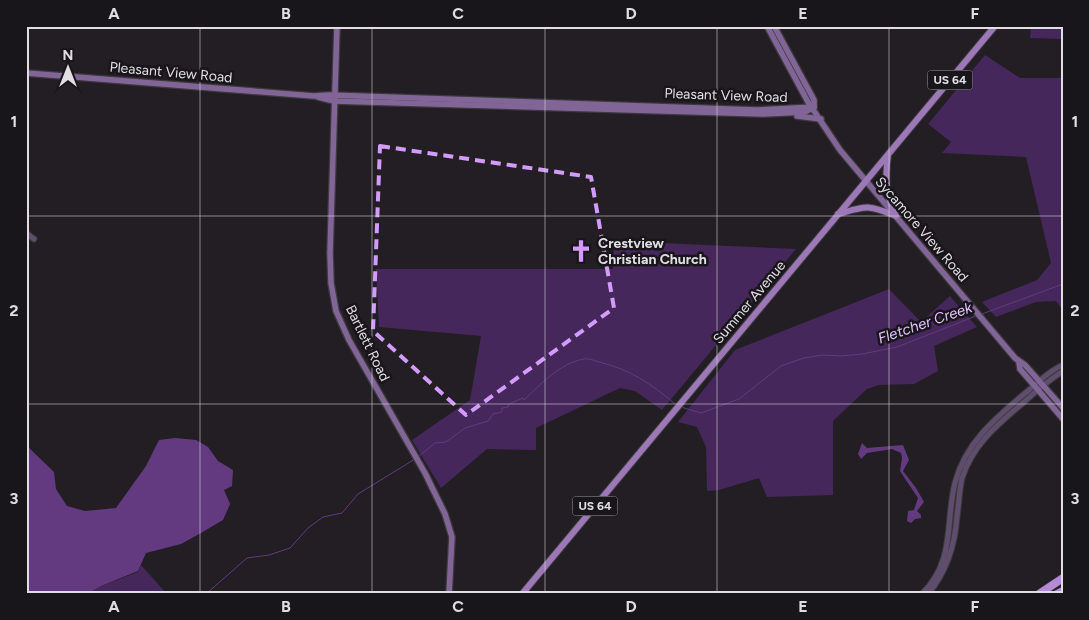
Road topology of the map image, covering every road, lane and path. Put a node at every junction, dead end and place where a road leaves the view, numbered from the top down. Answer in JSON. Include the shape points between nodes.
{"nodes":[{"id":1,"x":337,"y":26,"type":"edge"},
{"id":2,"x":766,"y":26,"type":"edge"},
{"id":3,"x":774,"y":26,"type":"edge"},
{"id":4,"x":995,"y":26,"type":"edge"},
{"id":5,"x":26,"y":73,"type":"edge"},
{"id":6,"x":334,"y":98,"type":"junction"},
{"id":7,"x":814,"y":107,"type":"junction"},
{"id":8,"x":657,"y":108,"type":"junction"},
{"id":9,"x":783,"y":114,"type":"junction"},
{"id":10,"x":821,"y":119,"type":"junction"},
{"id":11,"x":888,"y":155,"type":"junction"},
{"id":12,"x":864,"y":181,"type":"junction"},
{"id":13,"x":838,"y":214,"type":"junction"},
{"id":14,"x":896,"y":216,"type":"junction"},
{"id":15,"x":26,"y":232,"type":"edge"},
{"id":16,"x":34,"y":239,"type":"dead end"},
{"id":17,"x":1063,"y":364,"type":"edge"},
{"id":18,"x":1063,"y":371,"type":"edge"},
{"id":19,"x":1038,"y":386,"type":"junction"},
{"id":20,"x":1063,"y":408,"type":"edge"},
{"id":21,"x":1063,"y":419,"type":"edge"},
{"id":22,"x":1063,"y":578,"type":"edge"},
{"id":23,"x":1063,"y":591,"type":"edge"},
{"id":24,"x":449,"y":594,"type":"edge"},
{"id":25,"x":522,"y":594,"type":"edge"},
{"id":26,"x":922,"y":594,"type":"edge"},
{"id":27,"x":928,"y":594,"type":"edge"},
{"id":28,"x":1040,"y":594,"type":"edge"},
{"id":29,"x":1057,"y":594,"type":"edge"}],
"edges":[{"from":1,"to":6,"type":"main road","name":"Bartlett Road"},
{"from":2,"to":7,"type":"main road","name":"Sycamore View Road","via":[[808,102]]},
{"from":3,"to":7,"type":"main road","name":"Sycamore View Road","via":[[814,100]]},
{"from":4,"to":11,"type":"main road","name":"Summer Avenue","number":"US 64"},
{"from":5,"to":6,"type":"main road","name":"Pleasant View Road"},
{"from":6,"to":8,"type":"main road","name":"Pleasant View Road"},
{"from":6,"to":24,"type":"main road","name":"Bartlett Road","via":[[330,253],[336,311],[445,514],[452,537]]},
{"from":7,"to":8,"type":"main road","name":"Pleasant View Road","via":[[757,110]]},
{"from":7,"to":9,"type":"main road","name":"Pleasant View Road","via":[[805,112]]},
{"from":7,"to":10,"type":"main road","name":"Sycamore View Road"},
{"from":8,"to":9,"type":"main road","name":"Pleasant View Road"},
{"from":9,"to":10,"type":"main road"},
{"from":10,"to":12,"type":"main road","name":"Sycamore View Road"},
{"from":11,"to":12,"type":"main road","name":"Summer Avenue","number":"US 64"},
{"from":11,"to":14,"type":"main road","via":[[885,180]]},
{"from":12,"to":13,"type":"main road","name":"Summer Avenue","number":"US 64"},
{"from":12,"to":14,"type":"main road","name":"Sycamore View Road"},
{"from":13,"to":14,"type":"main road","via":[[871,207]]},
{"from":13,"to":25,"type":"main road","name":"Summer Avenue","number":"US 64"},
{"from":14,"to":19,"type":"main road","name":"Sycamore View Road","via":[[1018,362],[1025,365]]},
{"from":15,"to":16,"type":"street"},
{"from":17,"to":19,"type":"street"},
{"from":18,"to":19,"type":"street"},
{"from":19,"to":20,"type":"main road","name":"Sycamore View Road"},
{"from":19,"to":21,"type":"main road","name":"Sycamore View Road"},
{"from":19,"to":26,"type":"street","via":[[982,432],[968,453],[956,482],[943,560]]},
{"from":19,"to":27,"type":"street","via":[[999,422],[973,454],[962,478],[955,537],[949,558],[941,577]]},
{"from":22,"to":28,"type":"highway"},
{"from":23,"to":29,"type":"highway"}]}
